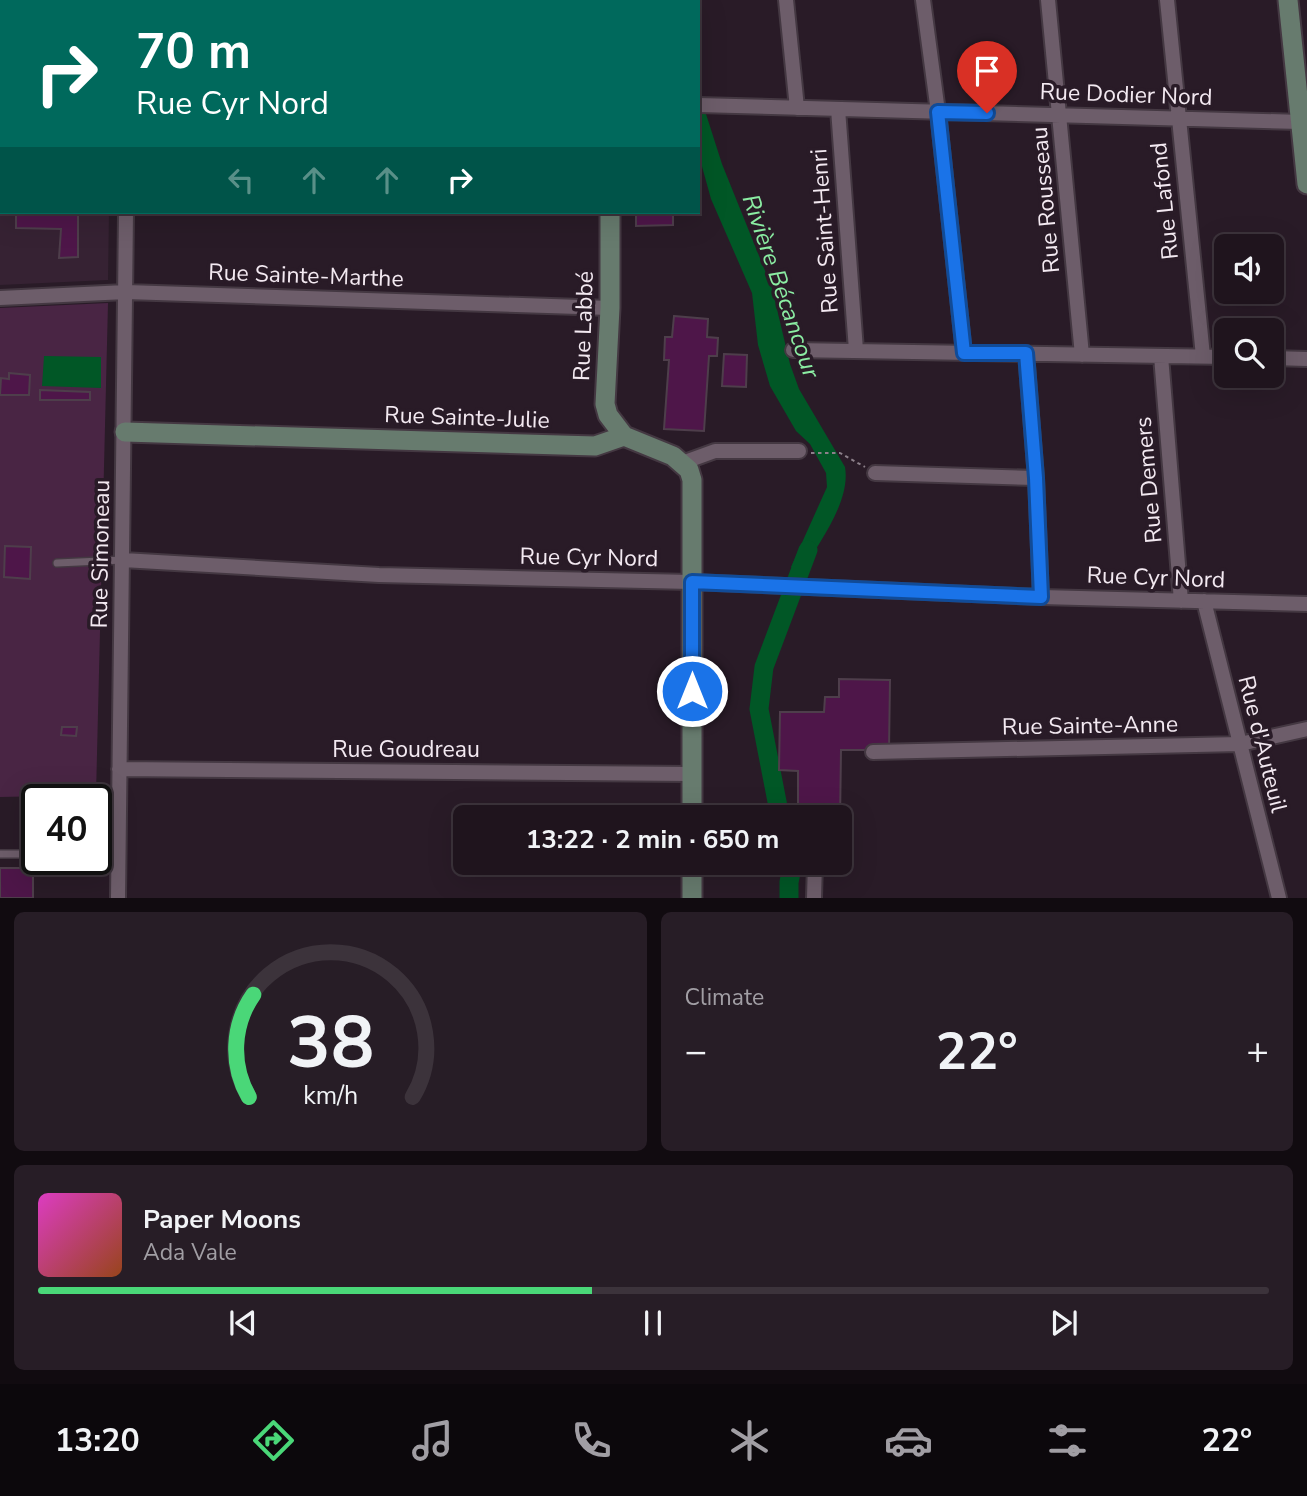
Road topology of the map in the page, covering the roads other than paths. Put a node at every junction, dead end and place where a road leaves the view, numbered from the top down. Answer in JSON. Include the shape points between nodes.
{"nodes":[{"id":1,"x":786,"y":0,"type":"edge"},
{"id":2,"x":923,"y":0,"type":"edge"},
{"id":3,"x":1048,"y":0,"type":"edge"},
{"id":4,"x":1167,"y":0,"type":"edge"},
{"id":5,"x":1288,"y":0,"type":"edge"},
{"id":6,"x":704,"y":105,"type":"edge"},
{"id":7,"x":797,"y":108,"type":"junction"},
{"id":8,"x":838,"y":109,"type":"junction"},
{"id":9,"x":938,"y":112,"type":"junction"},
{"id":10,"x":1060,"y":115,"type":"junction"},
{"id":11,"x":1179,"y":118,"type":"junction"},
{"id":12,"x":1301,"y":122,"type":"junction"},
{"id":13,"x":1307,"y":184,"type":"edge"},
{"id":14,"x":127,"y":214,"type":"edge"},
{"id":15,"x":610,"y":214,"type":"edge"},
{"id":16,"x":126,"y":292,"type":"junction"},
{"id":17,"x":0,"y":298,"type":"edge"},
{"id":18,"x":610,"y":308,"type":"junction"},
{"id":19,"x":856,"y":349,"type":"junction"},
{"id":20,"x":793,"y":350,"type":"dead end"},
{"id":21,"x":964,"y":353,"type":"junction"},
{"id":22,"x":1026,"y":353,"type":"junction"},
{"id":23,"x":1082,"y":355,"type":"junction"},
{"id":24,"x":1161,"y":356,"type":"junction"},
{"id":25,"x":1203,"y":356,"type":"junction"},
{"id":26,"x":1214,"y":356,"type":"edge"},
{"id":27,"x":1284,"y":358,"type":"edge"},
{"id":28,"x":1307,"y":359,"type":"edge"},
{"id":29,"x":125,"y":432,"type":"junction"},
{"id":30,"x":624,"y":436,"type":"junction"},
{"id":31,"x":802,"y":452,"type":"road end"},
{"id":32,"x":682,"y":463,"type":"junction"},
{"id":33,"x":875,"y":473,"type":"road end"},
{"id":34,"x":1036,"y":478,"type":"junction"},
{"id":35,"x":122,"y":560,"type":"junction"},
{"id":36,"x":57,"y":563,"type":"dead end"},
{"id":37,"x":692,"y":582,"type":"junction"},
{"id":38,"x":1041,"y":597,"type":"junction"},
{"id":39,"x":1181,"y":600,"type":"junction"},
{"id":40,"x":1204,"y":601,"type":"junction"},
{"id":41,"x":1307,"y":604,"type":"edge"},
{"id":42,"x":1307,"y":729,"type":"edge"},
{"id":43,"x":1240,"y":744,"type":"junction"},
{"id":44,"x":873,"y":752,"type":"dead end"},
{"id":45,"x":119,"y":769,"type":"junction"},
{"id":46,"x":692,"y":774,"type":"junction"},
{"id":47,"x":692,"y":805,"type":"edge"},
{"id":48,"x":0,"y":854,"type":"edge"},
{"id":49,"x":21,"y":854,"type":"edge"},
{"id":50,"x":112,"y":854,"type":"edge"},
{"id":51,"x":117,"y":854,"type":"junction"},
{"id":52,"x":692,"y":875,"type":"edge"},
{"id":53,"x":815,"y":875,"type":"edge"},
{"id":54,"x":118,"y":898,"type":"edge"},
{"id":55,"x":692,"y":898,"type":"edge"},
{"id":56,"x":814,"y":898,"type":"edge"},
{"id":57,"x":1279,"y":898,"type":"edge"}],
"edges":[{"from":1,"to":7,"type":"street"},
{"from":2,"to":9,"type":"street"},
{"from":3,"to":10,"type":"street","name":"Rue Rousseau"},
{"from":4,"to":11,"type":"street","name":"Rue Lafond"},
{"from":5,"to":12,"type":"street"},
{"from":6,"to":7,"type":"street","name":"Rue Dodier Nord"},
{"from":7,"to":8,"type":"street","name":"Rue Dodier Nord"},
{"from":8,"to":9,"type":"street","name":"Rue Dodier Nord"},
{"from":8,"to":19,"type":"street","name":"Rue Saint-Henri"},
{"from":9,"to":10,"type":"street","name":"Rue Dodier Nord"},
{"from":9,"to":21,"type":"street"},
{"from":10,"to":11,"type":"street","name":"Rue Dodier Nord"},
{"from":10,"to":23,"type":"street","name":"Rue Rousseau"},
{"from":11,"to":12,"type":"street","name":"Rue Dodier Nord"},
{"from":11,"to":25,"type":"street","name":"Rue Lafond"},
{"from":12,"to":13,"type":"street"},
{"from":14,"to":16,"type":"street","name":"Rue Simoneau"},
{"from":15,"to":18,"type":"street","name":"Rue Labbé"},
{"from":16,"to":17,"type":"street","name":"Rue Sainte-Marthe"},
{"from":16,"to":18,"type":"street","name":"Rue Sainte-Marthe"},
{"from":16,"to":29,"type":"street","name":"Rue Simoneau"},
{"from":18,"to":30,"type":"street","name":"Rue Labbé","via":[[605,404]]},
{"from":19,"to":20,"type":"street"},
{"from":19,"to":21,"type":"street"},
{"from":21,"to":22,"type":"street"},
{"from":22,"to":23,"type":"street"},
{"from":22,"to":34,"type":"street"},
{"from":23,"to":24,"type":"street"},
{"from":24,"to":25,"type":"street"},
{"from":24,"to":39,"type":"street","name":"Rue Demers"},
{"from":25,"to":26,"type":"street"},
{"from":27,"to":28,"type":"street"},
{"from":29,"to":30,"type":"street","name":"Rue Sainte-Julie","via":[[594,446]]},
{"from":29,"to":35,"type":"street","name":"Rue Simoneau"},
{"from":30,"to":32,"type":"street"},
{"from":31,"to":32,"type":"street","via":[[715,451]]},
{"from":32,"to":37,"type":"street","via":[[692,480]]},
{"from":33,"to":34,"type":"street"},
{"from":34,"to":38,"type":"street"},
{"from":35,"to":36,"type":"lane"},
{"from":35,"to":37,"type":"street","name":"Rue Cyr Nord","via":[[379,575]]},
{"from":35,"to":45,"type":"street","name":"Rue Simoneau"},
{"from":37,"to":38,"type":"street","name":"Rue Cyr Nord"},
{"from":37,"to":46,"type":"street"},
{"from":38,"to":39,"type":"street","name":"Rue Cyr Nord"},
{"from":39,"to":40,"type":"street","name":"Rue Cyr Nord"},
{"from":40,"to":41,"type":"street","name":"Rue Cyr Nord"},
{"from":40,"to":43,"type":"street","name":"Rue d'Auteuil"},
{"from":42,"to":43,"type":"street","name":"Rue Sainte-Anne"},
{"from":43,"to":44,"type":"street","name":"Rue Sainte-Anne"},
{"from":43,"to":57,"type":"street","name":"Rue d'Auteuil"},
{"from":45,"to":46,"type":"street","name":"Rue Goudreau"},
{"from":45,"to":51,"type":"street","name":"Rue Simoneau"},
{"from":46,"to":47,"type":"street"},
{"from":48,"to":49,"type":"lane"},
{"from":50,"to":51,"type":"lane"},
{"from":51,"to":54,"type":"street","name":"Rue Simoneau"},
{"from":52,"to":55,"type":"street"},
{"from":53,"to":56,"type":"street"}]}
